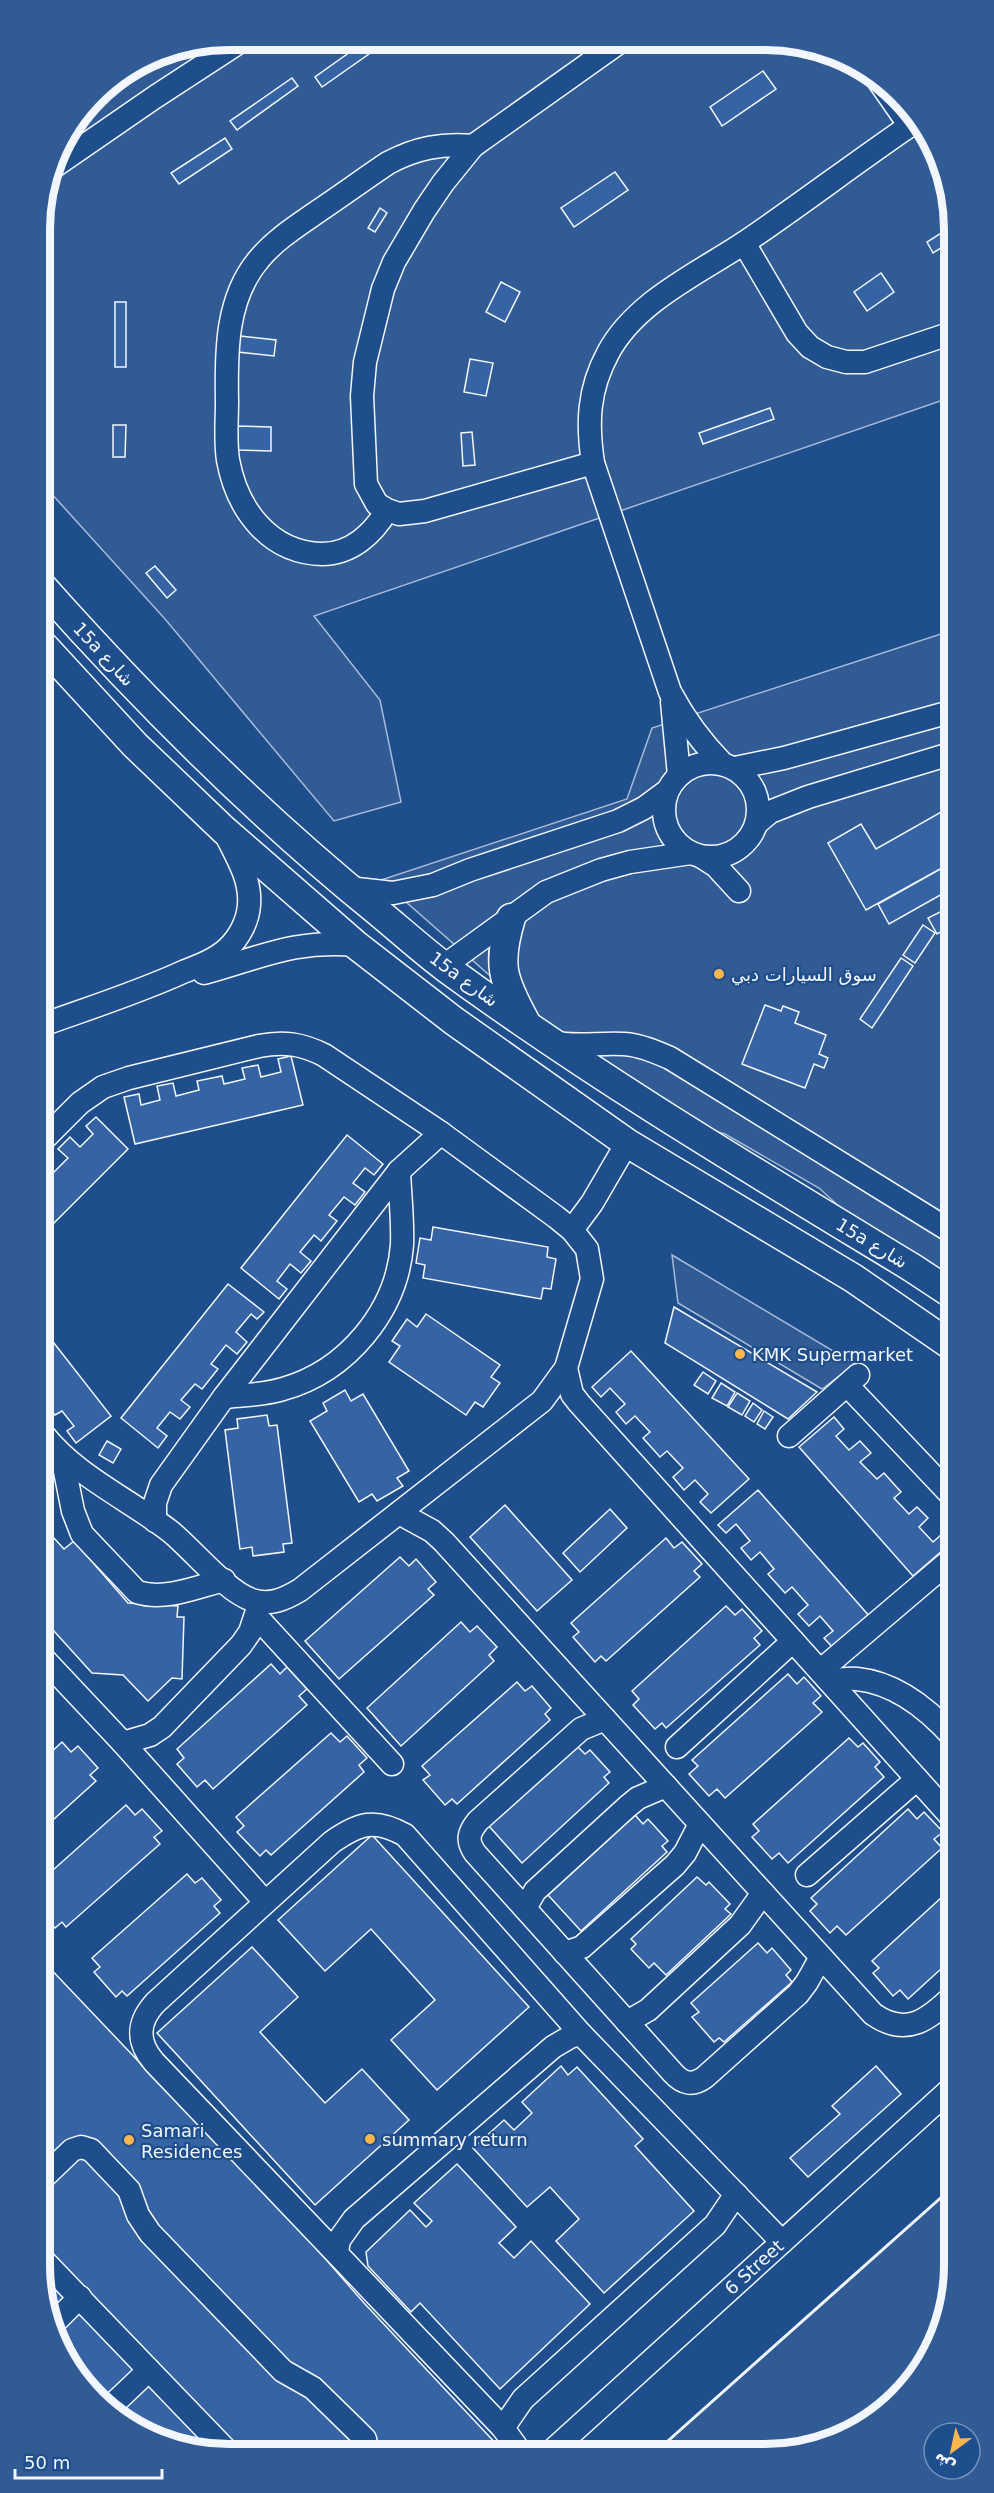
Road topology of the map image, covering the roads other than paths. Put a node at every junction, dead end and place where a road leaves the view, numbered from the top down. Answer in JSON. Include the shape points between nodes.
{"nodes":[{"id":1,"x":227,"y":50,"type":"edge"},
{"id":2,"x":608,"y":50,"type":"edge"},
{"id":3,"x":911,"y":125,"type":"edge"},
{"id":4,"x":473,"y":146,"type":"junction"},
{"id":5,"x":63,"y":161,"type":"edge"},
{"id":6,"x":744,"y":243,"type":"junction"},
{"id":7,"x":944,"y":336,"type":"edge"},
{"id":8,"x":593,"y":463,"type":"junction"},
{"id":9,"x":387,"y":510,"type":"junction"},
{"id":10,"x":50,"y":595,"type":"edge"},
{"id":11,"x":50,"y":653,"type":"edge"},
{"id":12,"x":670,"y":692,"type":"junction"},
{"id":13,"x":944,"y":714,"type":"edge"},
{"id":14,"x":944,"y":756,"type":"edge"},
{"id":15,"x":729,"y":766,"type":"junction"},
{"id":16,"x":673,"y":783,"type":"junction"},
{"id":17,"x":757,"y":823,"type":"junction"},
{"id":18,"x":224,"y":830,"type":"junction"},
{"id":19,"x":746,"y":843,"type":"junction"},
{"id":20,"x":697,"y":855,"type":"junction"},
{"id":21,"x":348,"y":888,"type":"junction"},
{"id":22,"x":512,"y":918,"type":"junction"},
{"id":23,"x":356,"y":945,"type":"junction"},
{"id":24,"x":444,"y":966,"type":"junction"},
{"id":25,"x":156,"y":984,"type":"junction"},
{"id":26,"x":50,"y":1022,"type":"edge"},
{"id":27,"x":539,"y":1033,"type":"junction"},
{"id":28,"x":441,"y":1133,"type":"junction"},
{"id":29,"x":50,"y":1134,"type":"edge"},
{"id":30,"x":627,"y":1143,"type":"junction"},
{"id":31,"x":399,"y":1171,"type":"junction"},
{"id":32,"x":944,"y":1227,"type":"edge"},
{"id":33,"x":572,"y":1230,"type":"junction"},
{"id":34,"x":944,"y":1289,"type":"edge"},
{"id":35,"x":944,"y":1341,"type":"edge"},
{"id":36,"x":566,"y":1368,"type":"junction"},
{"id":37,"x":224,"y":1397,"type":"junction"},
{"id":38,"x":789,"y":1436,"type":"dead end"},
{"id":39,"x":52,"y":1456,"type":"edge"},
{"id":40,"x":944,"y":1487,"type":"edge"},
{"id":41,"x":399,"y":1513,"type":"junction"},
{"id":42,"x":155,"y":1521,"type":"junction"},
{"id":43,"x":944,"y":1565,"type":"edge"},
{"id":44,"x":224,"y":1580,"type":"junction"},
{"id":45,"x":258,"y":1610,"type":"junction"},
{"id":46,"x":793,"y":1641,"type":"junction"},
{"id":47,"x":49,"y":1665,"type":"edge"},
{"id":48,"x":824,"y":1676,"type":"junction"},
{"id":49,"x":605,"y":1719,"type":"junction"},
{"id":50,"x":944,"y":1728,"type":"edge"},
{"id":51,"x":123,"y":1743,"type":"junction"},
{"id":52,"x":676,"y":1747,"type":"dead end"},
{"id":53,"x":392,"y":1764,"type":"dead end"},
{"id":54,"x":917,"y":1779,"type":"junction"},
{"id":55,"x":666,"y":1785,"type":"junction"},
{"id":56,"x":944,"y":1809,"type":"edge"},
{"id":57,"x":700,"y":1824,"type":"junction"},
{"id":58,"x":807,"y":1875,"type":"dead end"},
{"id":59,"x":763,"y":1893,"type":"junction"},
{"id":60,"x":258,"y":1894,"type":"dead end"},
{"id":61,"x":525,"y":1908,"type":"junction"},
{"id":62,"x":565,"y":1953,"type":"junction"},
{"id":63,"x":821,"y":1957,"type":"junction"},
{"id":64,"x":944,"y":2004,"type":"edge"},
{"id":65,"x":627,"y":2022,"type":"junction"},
{"id":66,"x":580,"y":2034,"type":"junction"},
{"id":67,"x":944,"y":2095,"type":"edge"},
{"id":68,"x":49,"y":2172,"type":"edge"},
{"id":69,"x":736,"y":2194,"type":"junction"},
{"id":70,"x":782,"y":2242,"type":"junction"},
{"id":71,"x":337,"y":2253,"type":"junction"},
{"id":72,"x":49,"y":2266,"type":"edge"},
{"id":73,"x":80,"y":2298,"type":"junction"},
{"id":74,"x":58,"y":2319,"type":"edge"},
{"id":75,"x":149,"y":2370,"type":"junction"},
{"id":76,"x":115,"y":2403,"type":"edge"},
{"id":77,"x":503,"y":2428,"type":"junction"},
{"id":78,"x":213,"y":2442,"type":"edge"},
{"id":79,"x":366,"y":2444,"type":"edge"},
{"id":80,"x":514,"y":2444,"type":"edge"},
{"id":81,"x":560,"y":2444,"type":"edge"}],
"edges":[{"from":1,"to":5,"type":"street"},
{"from":2,"to":4,"type":"street"},
{"from":3,"to":6,"type":"street"},
{"from":4,"to":9,"type":"street","via":[[407,236],[383,289],[372,329],[362,396],[365,473],[370,495]]},
{"from":4,"to":9,"type":"street","via":[[436,146],[402,155],[279,240],[251,270],[228,328],[228,457],[239,496],[262,531],[292,549],[328,554],[369,535]]},
{"from":6,"to":7,"type":"street","via":[[797,333],[827,357],[865,362]]},
{"from":6,"to":8,"type":"street","via":[[657,299],[617,339],[597,376],[591,401],[588,431]]},
{"from":8,"to":9,"type":"street","via":[[424,511],[399,514]]},
{"from":8,"to":12,"type":"street"},
{"from":10,"to":21,"type":"main road","name":"15a شارع","via":[[200,754]]},
{"from":11,"to":18,"type":"main road","via":[[135,745]]},
{"from":12,"to":15,"type":"street","via":[[702,742]]},
{"from":12,"to":16,"type":"street"},
{"from":13,"to":15,"type":"street","via":[[784,758]]},
{"from":14,"to":17,"type":"street","via":[[808,797],[770,812]]},
{"from":15,"to":16,"type":"street","via":[[708,762],[692,766]]},
{"from":15,"to":17,"type":"street","via":[[747,778],[756,792]]},
{"from":16,"to":20,"type":"street","via":[[664,805],[665,820],[675,839]]},
{"from":16,"to":21,"type":"street","via":[[644,808],[618,821],[434,885],[393,893]]},
{"from":17,"to":19,"type":"street"},
{"from":18,"to":23,"type":"main road"},
{"from":18,"to":24,"type":"main road","via":[[264,850],[405,966],[421,970]]},
{"from":18,"to":25,"type":"street","via":[[247,883],[249,907],[245,923],[227,949],[213,959]]},
{"from":19,"to":20,"type":"street","via":[[717,857]]},
{"from":19,"to":20,"type":"street","via":[[739,891],[716,866]]},
{"from":20,"to":22,"type":"street","via":[[630,862],[572,880],[546,892]]},
{"from":21,"to":24,"type":"main road","name":"15a شارع"},
{"from":22,"to":24,"type":"street"},
{"from":22,"to":27,"type":"main road","via":[[503,943],[502,961],[510,995]]},
{"from":23,"to":25,"type":"street","via":[[299,945]]},
{"from":23,"to":30,"type":"main road","via":[[494,1051]]},
{"from":24,"to":27,"type":"main road","name":"15a شارع"},
{"from":25,"to":26,"type":"street"},
{"from":27,"to":32,"type":"street","via":[[578,1046],[627,1044],[670,1058]]},
{"from":27,"to":34,"type":"main road","name":"15a شارع","via":[[650,1108]]},
{"from":28,"to":29,"type":"street","via":[[324,1055],[301,1045],[276,1042],[115,1082],[91,1094]]},
{"from":28,"to":31,"type":"street"},
{"from":28,"to":33,"type":"street"},
{"from":30,"to":33,"type":"street"},
{"from":30,"to":35,"type":"main road","via":[[853,1278]]},
{"from":31,"to":37,"type":"street"},
{"from":31,"to":37,"type":"street","via":[[402,1230],[397,1270],[379,1316],[348,1353],[307,1380],[260,1394]]},
{"from":33,"to":36,"type":"street","via":[[587,1249],[592,1279]]},
{"from":36,"to":41,"type":"street","via":[[542,1401]]},
{"from":36,"to":46,"type":"street","via":[[572,1394],[579,1403]]},
{"from":37,"to":42,"type":"street","via":[[161,1485]]},
{"from":38,"to":40,"type":"street","via":[[853,1379]]},
{"from":39,"to":42,"type":"street"},
{"from":39,"to":44,"type":"street","via":[[82,1534],[137,1592],[161,1595]]},
{"from":41,"to":45,"type":"street","via":[[288,1598]]},
{"from":41,"to":49,"type":"street","via":[[444,1542]]},
{"from":42,"to":44,"type":"street"},
{"from":43,"to":48,"type":"street"},
{"from":44,"to":45,"type":"street"},
{"from":45,"to":51,"type":"street","via":[[241,1645],[162,1727],[144,1738]]},
{"from":45,"to":53,"type":"street"},
{"from":46,"to":48,"type":"street"},
{"from":46,"to":52,"type":"street"},
{"from":47,"to":51,"type":"street"},
{"from":48,"to":50,"type":"street","via":[[885,1687],[912,1699]]},
{"from":48,"to":54,"type":"street"},
{"from":49,"to":55,"type":"street"},
{"from":49,"to":61,"type":"street","via":[[572,1737],[469,1833],[471,1847]]},
{"from":51,"to":60,"type":"street"},
{"from":54,"to":56,"type":"street"},
{"from":54,"to":58,"type":"street"},
{"from":55,"to":57,"type":"street"},
{"from":55,"to":61,"type":"street","via":[[627,1807],[535,1891]]},
{"from":57,"to":59,"type":"street"},
{"from":57,"to":62,"type":"street","via":[[675,1865],[582,1947]]},
{"from":59,"to":63,"type":"street"},
{"from":59,"to":65,"type":"street","via":[[740,1925],[648,2010]]},
{"from":61,"to":62,"type":"street"},
{"from":62,"to":65,"type":"street"},
{"from":63,"to":64,"type":"street","via":[[867,2008],[888,2022],[907,2025],[925,2020]]},
{"from":63,"to":65,"type":"street","via":[[798,1994],[699,2081],[678,2079]]},
{"from":66,"to":69,"type":"street"},
{"from":66,"to":71,"type":"street","via":[[553,2047],[354,2219],[339,2240]]},
{"from":66,"to":71,"type":"street","via":[[405,1835],[375,1824],[360,1826],[332,1842],[155,2003],[143,2019],[141,2039],[154,2062]]},
{"from":67,"to":70,"type":"street","name":"6 Street"},
{"from":68,"to":79,"type":"street","via":[[72,2150],[90,2150],[129,2190],[150,2233],[283,2371],[313,2388]]},
{"from":69,"to":70,"type":"street"},
{"from":69,"to":77,"type":"street","via":[[715,2225],[523,2399]]},
{"from":70,"to":81,"type":"street","name":"6 Street"},
{"from":71,"to":77,"type":"street"},
{"from":72,"to":73,"type":"street"},
{"from":73,"to":74,"type":"street"},
{"from":73,"to":75,"type":"street"},
{"from":75,"to":76,"type":"street"},
{"from":75,"to":78,"type":"street"},
{"from":77,"to":80,"type":"street"}]}
